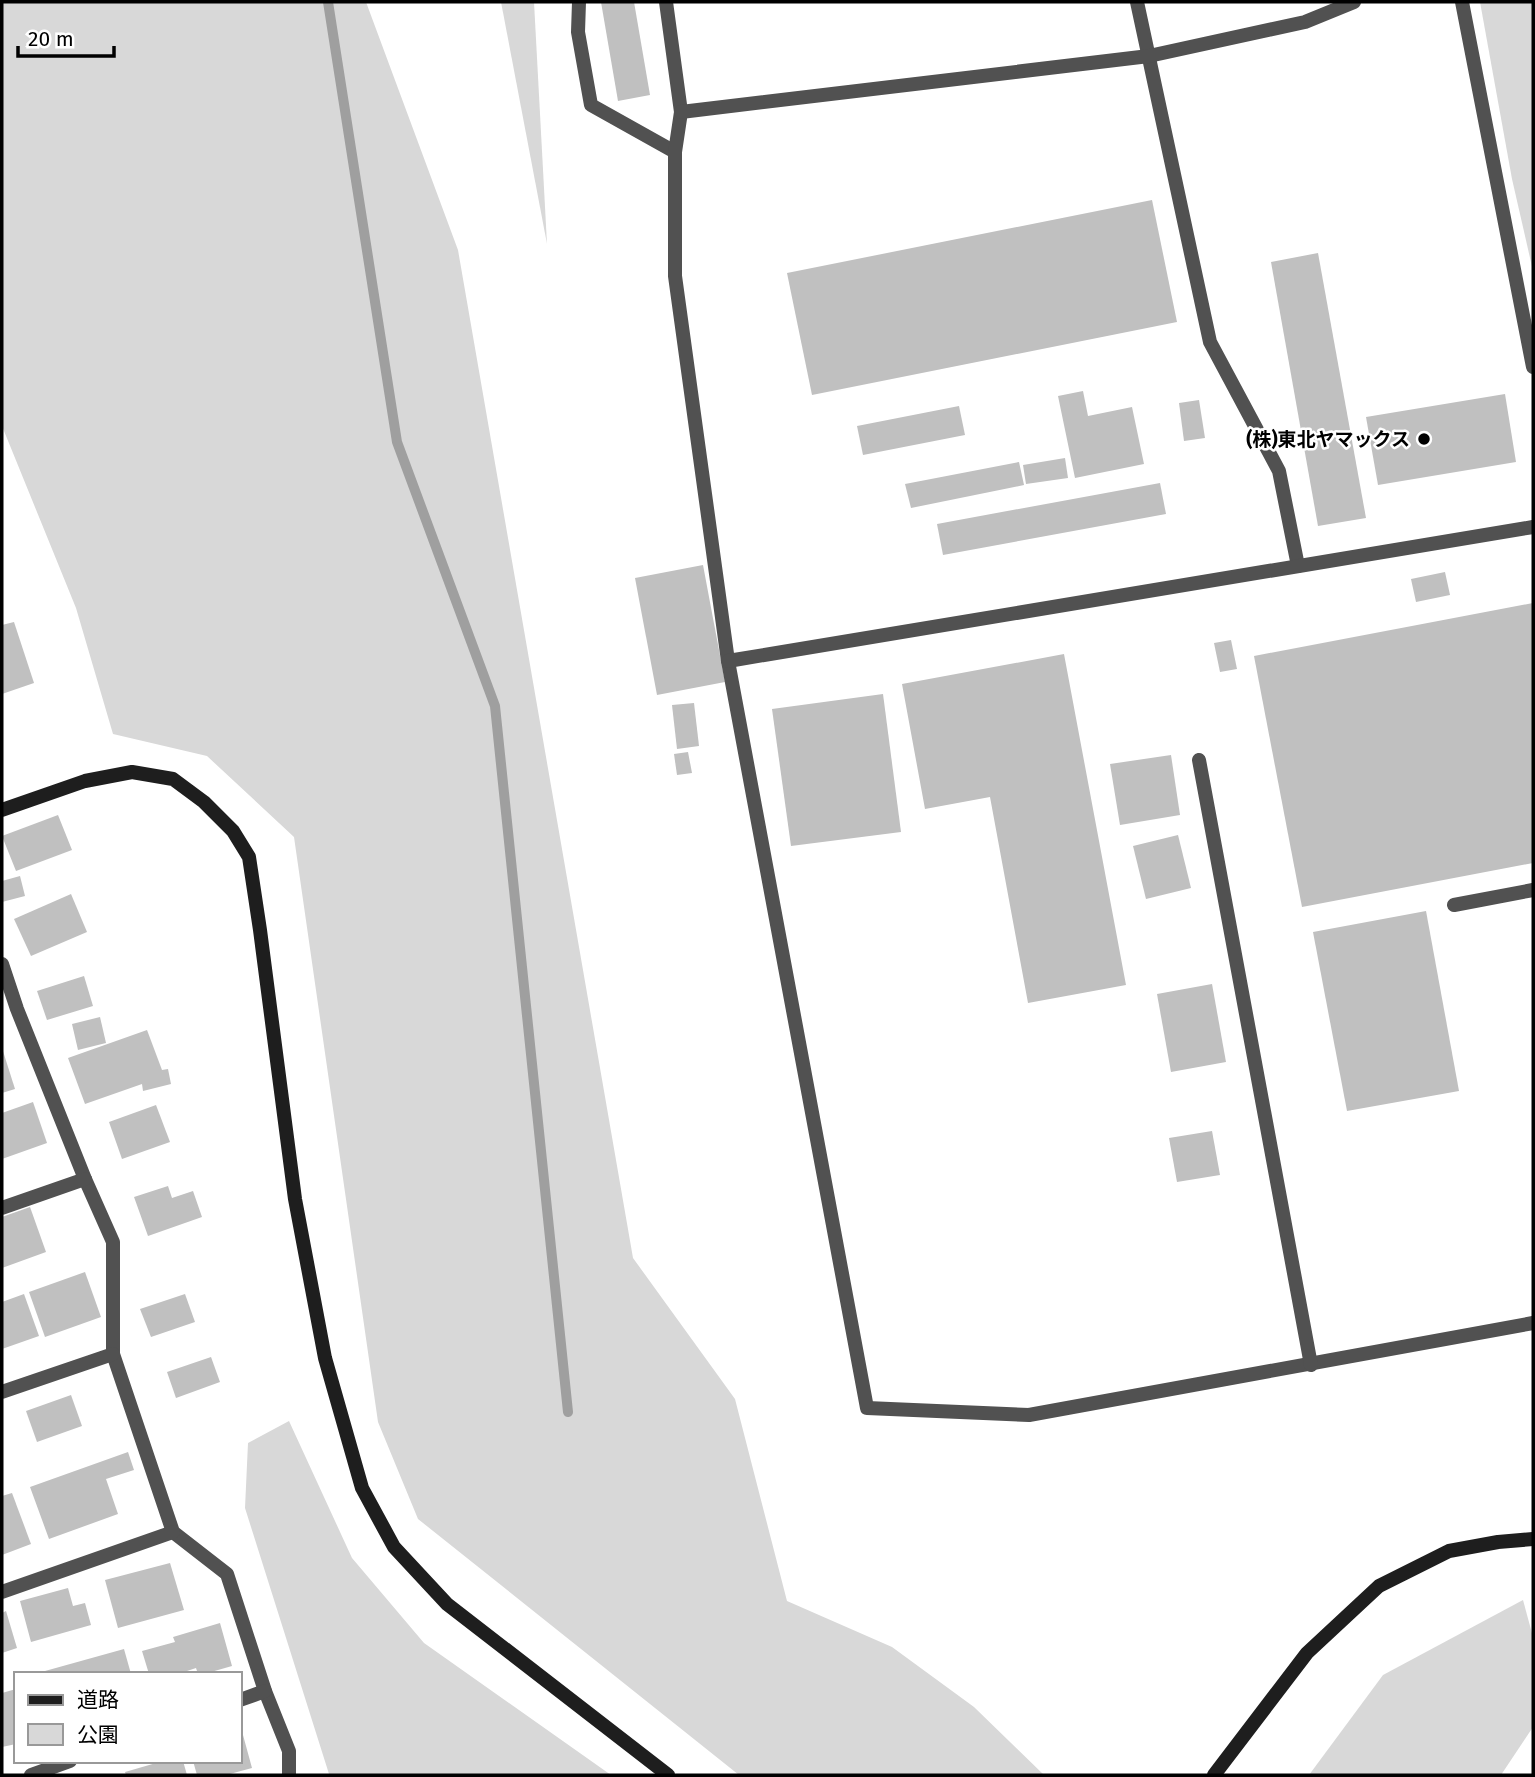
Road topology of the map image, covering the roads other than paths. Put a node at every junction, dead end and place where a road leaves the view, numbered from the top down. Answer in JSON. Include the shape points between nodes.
{"nodes":[{"id":1,"x":579,"y":2,"type":"edge"},
{"id":2,"x":666,"y":2,"type":"edge"},
{"id":3,"x":1137,"y":2,"type":"edge"},
{"id":4,"x":1354,"y":2,"type":"edge"},
{"id":5,"x":1462,"y":2,"type":"edge"},
{"id":6,"x":1149,"y":56,"type":"junction"},
{"id":7,"x":681,"y":112,"type":"junction"},
{"id":8,"x":675,"y":152,"type":"junction"},
{"id":9,"x":1533,"y":367,"type":"edge"},
{"id":10,"x":1533,"y":527,"type":"edge"},
{"id":11,"x":1298,"y":566,"type":"junction"},
{"id":12,"x":728,"y":661,"type":"junction"},
{"id":13,"x":1199,"y":760,"type":"dead end"},
{"id":14,"x":2,"y":810,"type":"edge"},
{"id":15,"x":1533,"y":890,"type":"edge"},
{"id":16,"x":1454,"y":905,"type":"dead end"},
{"id":17,"x":2,"y":964,"type":"edge"},
{"id":18,"x":17,"y":1009,"type":"junction"},
{"id":19,"x":2,"y":1015,"type":"edge"},
{"id":20,"x":85,"y":1180,"type":"junction"},
{"id":21,"x":2,"y":1208,"type":"edge"},
{"id":22,"x":1533,"y":1323,"type":"edge"},
{"id":23,"x":113,"y":1354,"type":"junction"},
{"id":24,"x":1311,"y":1365,"type":"junction"},
{"id":25,"x":2,"y":1392,"type":"edge"},
{"id":26,"x":173,"y":1532,"type":"junction"},
{"id":27,"x":1533,"y":1539,"type":"edge"},
{"id":28,"x":2,"y":1592,"type":"edge"},
{"id":29,"x":265,"y":1691,"type":"junction"},
{"id":30,"x":242,"y":1699,"type":"edge"},
{"id":31,"x":64,"y":1763,"type":"edge"},
{"id":32,"x":31,"y":1775,"type":"edge"},
{"id":33,"x":289,"y":1775,"type":"edge"},
{"id":34,"x":668,"y":1775,"type":"edge"},
{"id":35,"x":1214,"y":1775,"type":"edge"}],
"edges":[{"from":1,"to":8,"type":"street","via":[[578,32],[591,105]]},
{"from":2,"to":7,"type":"street"},
{"from":3,"to":6,"type":"street"},
{"from":4,"to":6,"type":"street","via":[[1305,22]]},
{"from":5,"to":9,"type":"street"},
{"from":6,"to":7,"type":"street"},
{"from":6,"to":11,"type":"street","via":[[1210,342],[1279,471]]},
{"from":7,"to":8,"type":"street"},
{"from":8,"to":12,"type":"street","via":[[676,276]]},
{"from":10,"to":11,"type":"street"},
{"from":11,"to":12,"type":"street"},
{"from":12,"to":24,"type":"street","via":[[867,1408],[1029,1415]]},
{"from":13,"to":24,"type":"street"},
{"from":14,"to":34,"type":"street","via":[[85,781],[132,772],[173,779],[233,831],[248,857],[295,1199],[323,1345],[362,1488],[394,1547],[447,1604]]},
{"from":15,"to":16,"type":"street"},
{"from":17,"to":18,"type":"street"},
{"from":18,"to":19,"type":"street"},
{"from":18,"to":20,"type":"street"},
{"from":20,"to":21,"type":"street"},
{"from":20,"to":23,"type":"street","via":[[113,1242]]},
{"from":22,"to":24,"type":"street"},
{"from":23,"to":25,"type":"street"},
{"from":23,"to":26,"type":"street"},
{"from":26,"to":28,"type":"street"},
{"from":26,"to":29,"type":"street","via":[[227,1574]]},
{"from":27,"to":35,"type":"street","via":[[1448,1551],[1379,1587],[1307,1653]]},
{"from":29,"to":30,"type":"street"},
{"from":29,"to":33,"type":"street","via":[[289,1751]]},
{"from":31,"to":32,"type":"street"}]}
